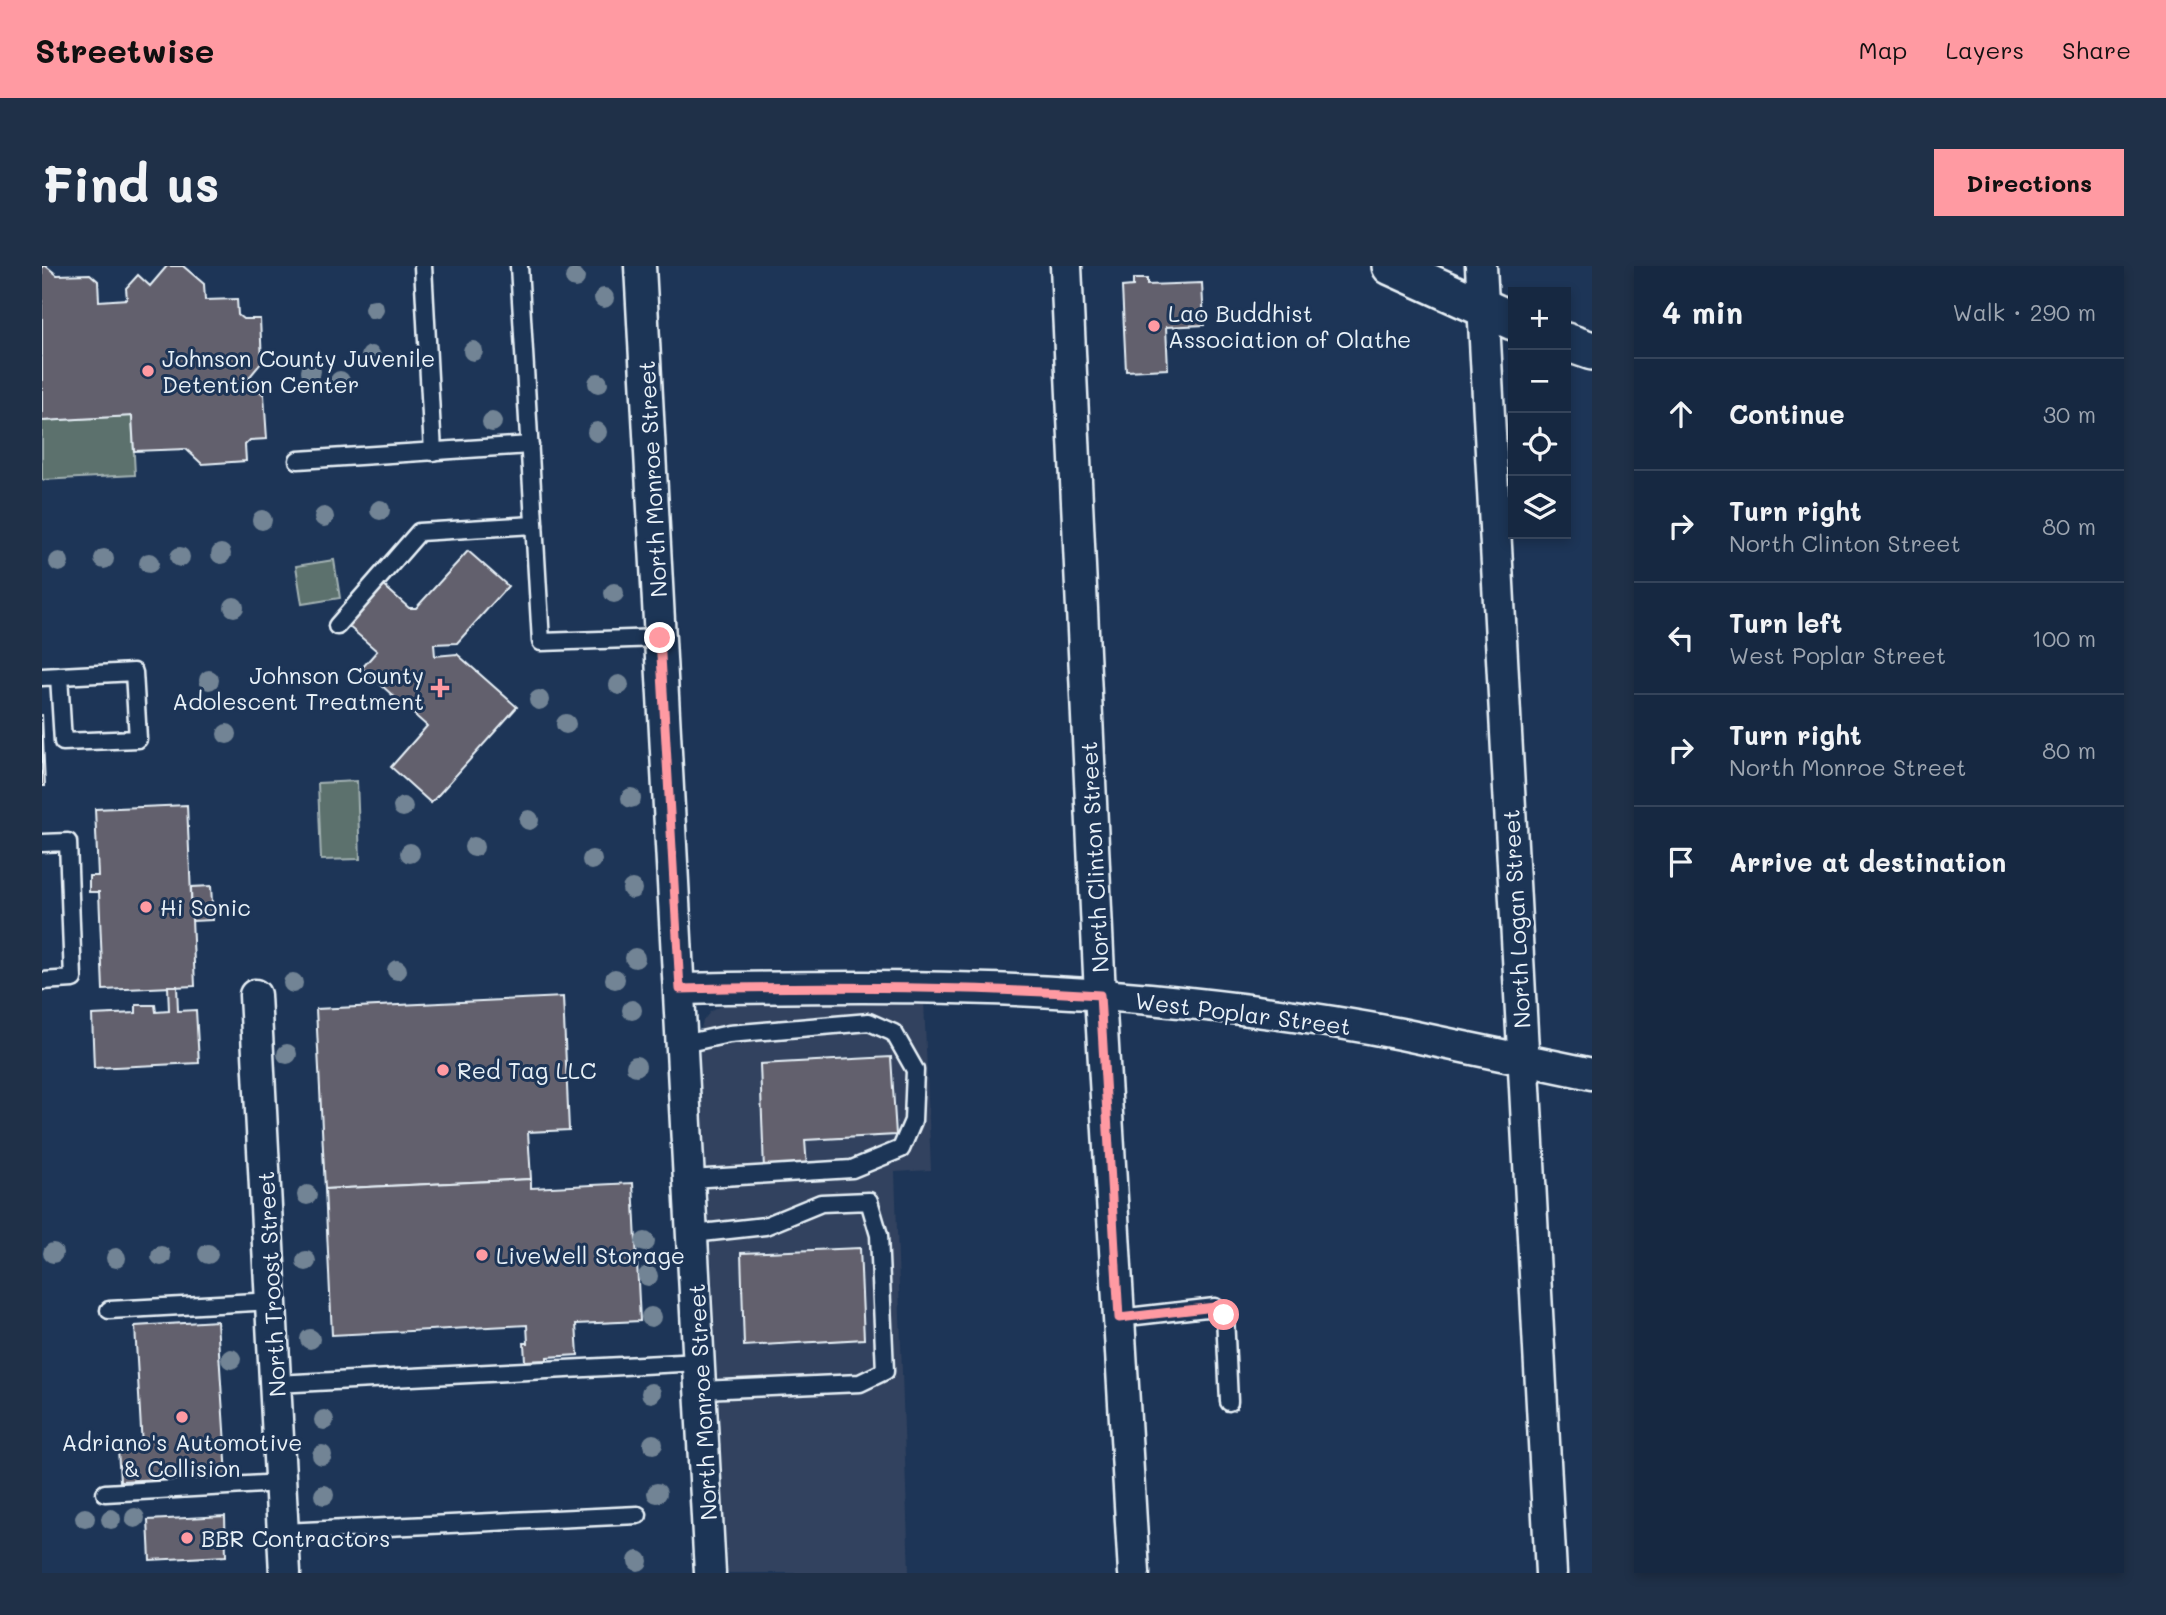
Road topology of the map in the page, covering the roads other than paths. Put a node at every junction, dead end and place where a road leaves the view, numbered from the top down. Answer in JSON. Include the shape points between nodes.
{"nodes":[{"id":1,"x":422,"y":266,"type":"edge"},
{"id":2,"x":519,"y":266,"type":"edge"},
{"id":3,"x":640,"y":266,"type":"edge"},
{"id":4,"x":1066,"y":266,"type":"edge"},
{"id":5,"x":1391,"y":266,"type":"edge"},
{"id":6,"x":1481,"y":266,"type":"edge"},
{"id":7,"x":1498,"y":314,"type":"edge"},
{"id":8,"x":1571,"y":344,"type":"edge"},
{"id":9,"x":1592,"y":351,"type":"edge"},
{"id":10,"x":530,"y":445,"type":"junction"},
{"id":11,"x":433,"y":452,"type":"junction"},
{"id":12,"x":298,"y":460,"type":"dead end"},
{"id":13,"x":534,"y":525,"type":"junction"},
{"id":14,"x":337,"y":626,"type":"dead end"},
{"id":15,"x":660,"y":638,"type":"junction"},
{"id":16,"x":59,"y":676,"type":"junction"},
{"id":17,"x":42,"y":677,"type":"edge"},
{"id":18,"x":42,"y":844,"type":"edge"},
{"id":19,"x":42,"y":981,"type":"edge"},
{"id":20,"x":680,"y":989,"type":"junction"},
{"id":21,"x":255,"y":995,"type":"dead end"},
{"id":22,"x":1100,"y":995,"type":"junction"},
{"id":23,"x":869,"y":1004,"type":"junction"},
{"id":24,"x":683,"y":1044,"type":"junction"},
{"id":25,"x":1524,"y":1060,"type":"junction"},
{"id":26,"x":1592,"y":1074,"type":"edge"},
{"id":27,"x":690,"y":1179,"type":"junction"},
{"id":28,"x":693,"y":1234,"type":"junction"},
{"id":29,"x":272,"y":1301,"type":"junction"},
{"id":30,"x":109,"y":1310,"type":"dead end"},
{"id":31,"x":1119,"y":1318,"type":"junction"},
{"id":32,"x":700,"y":1376,"type":"junction"},
{"id":33,"x":276,"y":1384,"type":"junction"},
{"id":34,"x":1230,"y":1402,"type":"dead end"},
{"id":35,"x":281,"y":1483,"type":"junction"},
{"id":36,"x":105,"y":1493,"type":"dead end"},
{"id":37,"x":638,"y":1515,"type":"dead end"},
{"id":38,"x":283,"y":1532,"type":"junction"},
{"id":39,"x":285,"y":1573,"type":"edge"},
{"id":40,"x":710,"y":1573,"type":"edge"},
{"id":41,"x":1134,"y":1573,"type":"edge"},
{"id":42,"x":1552,"y":1573,"type":"edge"}],
"edges":[{"from":1,"to":11,"type":"lane"},
{"from":2,"to":10,"type":"lane"},
{"from":3,"to":15,"type":"street","name":"North Monroe Street"},
{"from":4,"to":22,"type":"street","name":"North Clinton Street"},
{"from":5,"to":7,"type":"street"},
{"from":6,"to":7,"type":"street","name":"North Logan Street"},
{"from":7,"to":25,"type":"street","name":"North Logan Street"},
{"from":8,"to":9,"type":"street"},
{"from":10,"to":11,"type":"lane"},
{"from":10,"to":13,"type":"lane"},
{"from":11,"to":12,"type":"lane"},
{"from":13,"to":14,"type":"lane","via":[[419,532]]},
{"from":13,"to":15,"type":"lane","via":[[541,642]]},
{"from":15,"to":20,"type":"street","name":"North Monroe Street"},
{"from":16,"to":16,"type":"lane","via":[[134,672],[138,739],[63,742]]},
{"from":16,"to":17,"type":"lane"},
{"from":18,"to":19,"type":"lane","via":[[68,842],[73,979]]},
{"from":20,"to":23,"type":"street","name":"West Poplar Street"},
{"from":20,"to":24,"type":"street","name":"North Monroe Street"},
{"from":21,"to":29,"type":"street","name":"North Troost Street"},
{"from":22,"to":23,"type":"street","name":"West Poplar Street","via":[[1005,989]]},
{"from":22,"to":25,"type":"street","name":"West Poplar Street","via":[[1289,1017]]},
{"from":22,"to":31,"type":"street","name":"North Clinton Street"},
{"from":23,"to":24,"type":"lane"},
{"from":23,"to":27,"type":"lane","via":[[894,1033],[915,1070],[913,1121],[901,1149],[852,1169]]},
{"from":24,"to":27,"type":"street","name":"North Monroe Street"},
{"from":25,"to":26,"type":"street","name":"West Poplar Street"},
{"from":25,"to":42,"type":"street","name":"North Logan Street"},
{"from":27,"to":28,"type":"street","name":"North Monroe Street"},
{"from":28,"to":32,"type":"street","name":"North Monroe Street"},
{"from":28,"to":32,"type":"lane","via":[[765,1226],[821,1203],[869,1201],[879,1235],[885,1371],[860,1383]]},
{"from":29,"to":30,"type":"lane"},
{"from":29,"to":33,"type":"street","name":"North Troost Street"},
{"from":31,"to":34,"type":"lane","via":[[1215,1307],[1224,1315]]},
{"from":31,"to":41,"type":"street","name":"North Clinton Street"},
{"from":32,"to":33,"type":"lane"},
{"from":32,"to":40,"type":"street","name":"North Monroe Street"},
{"from":33,"to":35,"type":"street","name":"North Troost Street"},
{"from":35,"to":36,"type":"lane"},
{"from":35,"to":38,"type":"street","name":"North Troost Street"},
{"from":37,"to":38,"type":"lane"},
{"from":38,"to":39,"type":"street","name":"North Troost Street"}]}
